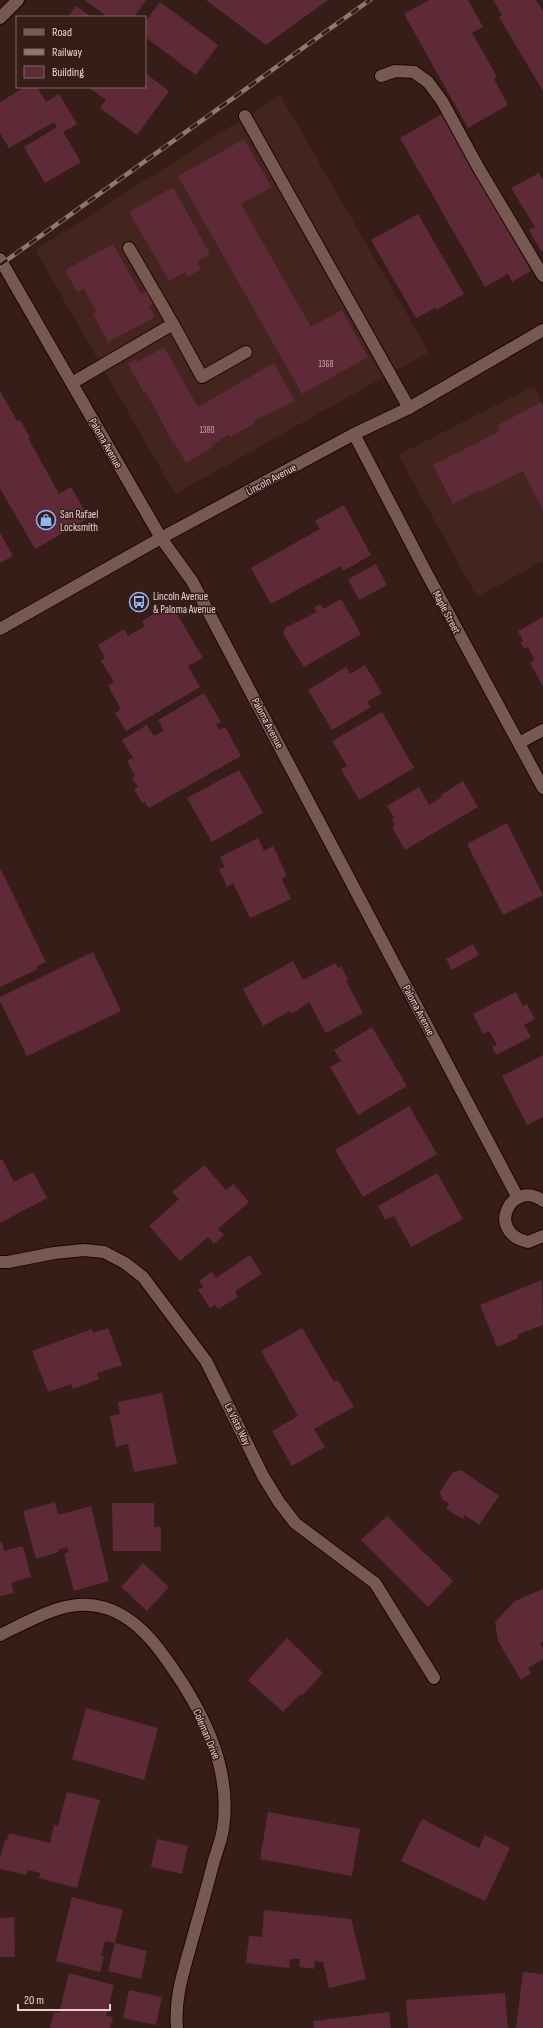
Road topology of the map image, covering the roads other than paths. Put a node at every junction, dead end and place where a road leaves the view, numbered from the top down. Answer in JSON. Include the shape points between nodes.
{"nodes":[{"id":1,"x":18,"y":0,"type":"edge"},
{"id":2,"x":0,"y":18,"type":"edge"},
{"id":3,"x":381,"y":76,"type":"dead end"},
{"id":4,"x":245,"y":116,"type":"dead end"},
{"id":5,"x":129,"y":248,"type":"dead end"},
{"id":6,"x":0,"y":259,"type":"edge"},
{"id":7,"x":543,"y":276,"type":"edge"},
{"id":8,"x":173,"y":324,"type":"junction"},
{"id":9,"x":543,"y":330,"type":"edge"},
{"id":10,"x":246,"y":352,"type":"dead end"},
{"id":11,"x":72,"y":383,"type":"junction"},
{"id":12,"x":409,"y":408,"type":"junction"},
{"id":13,"x":354,"y":434,"type":"junction"},
{"id":14,"x":161,"y":538,"type":"junction"},
{"id":15,"x":0,"y":629,"type":"edge"},
{"id":16,"x":543,"y":730,"type":"edge"},
{"id":17,"x":519,"y":743,"type":"junction"},
{"id":18,"x":543,"y":788,"type":"edge"},
{"id":19,"x":518,"y":1198,"type":"junction"},
{"id":20,"x":543,"y":1201,"type":"edge"},
{"id":21,"x":543,"y":1236,"type":"edge"},
{"id":22,"x":0,"y":1262,"type":"edge"},
{"id":23,"x":0,"y":1635,"type":"edge"},
{"id":24,"x":434,"y":1678,"type":"dead end"},
{"id":25,"x":177,"y":2028,"type":"edge"}],
"edges":[{"from":1,"to":2,"type":"street"},
{"from":3,"to":7,"type":"street","via":[[395,71],[414,72],[428,82],[442,101]]},
{"from":4,"to":12,"type":"street"},
{"from":5,"to":8,"type":"street"},
{"from":6,"to":11,"type":"street","name":"Paloma Avenue"},
{"from":8,"to":10,"type":"street","via":[[202,377]]},
{"from":8,"to":11,"type":"street"},
{"from":9,"to":12,"type":"street","name":"Lincoln Avenue"},
{"from":11,"to":14,"type":"street","name":"Paloma Avenue"},
{"from":12,"to":13,"type":"street","name":"Lincoln Avenue"},
{"from":13,"to":14,"type":"street","name":"Lincoln Avenue"},
{"from":13,"to":17,"type":"street","name":"Maple Street"},
{"from":14,"to":15,"type":"street","name":"Lincoln Avenue"},
{"from":14,"to":19,"type":"street","name":"Paloma Avenue","via":[[192,581]]},
{"from":16,"to":17,"type":"street"},
{"from":17,"to":18,"type":"street","name":"Maple Street"},
{"from":19,"to":20,"type":"street","via":[[532,1196]]},
{"from":19,"to":21,"type":"street","via":[[511,1202],[505,1216],[508,1231],[514,1237],[528,1242]]},
{"from":22,"to":24,"type":"street","name":"La Vista Way","via":[[54,1252],[104,1252],[125,1263],[143,1278],[206,1361],[263,1476],[279,1502],[295,1523],[375,1583]]},
{"from":23,"to":25,"type":"street","name":"Coleman Drive","via":[[56,1609],[74,1605],[95,1604],[113,1610],[132,1621],[154,1642],[178,1675],[201,1716],[219,1760],[225,1794],[223,1829],[176,1996]]}]}
